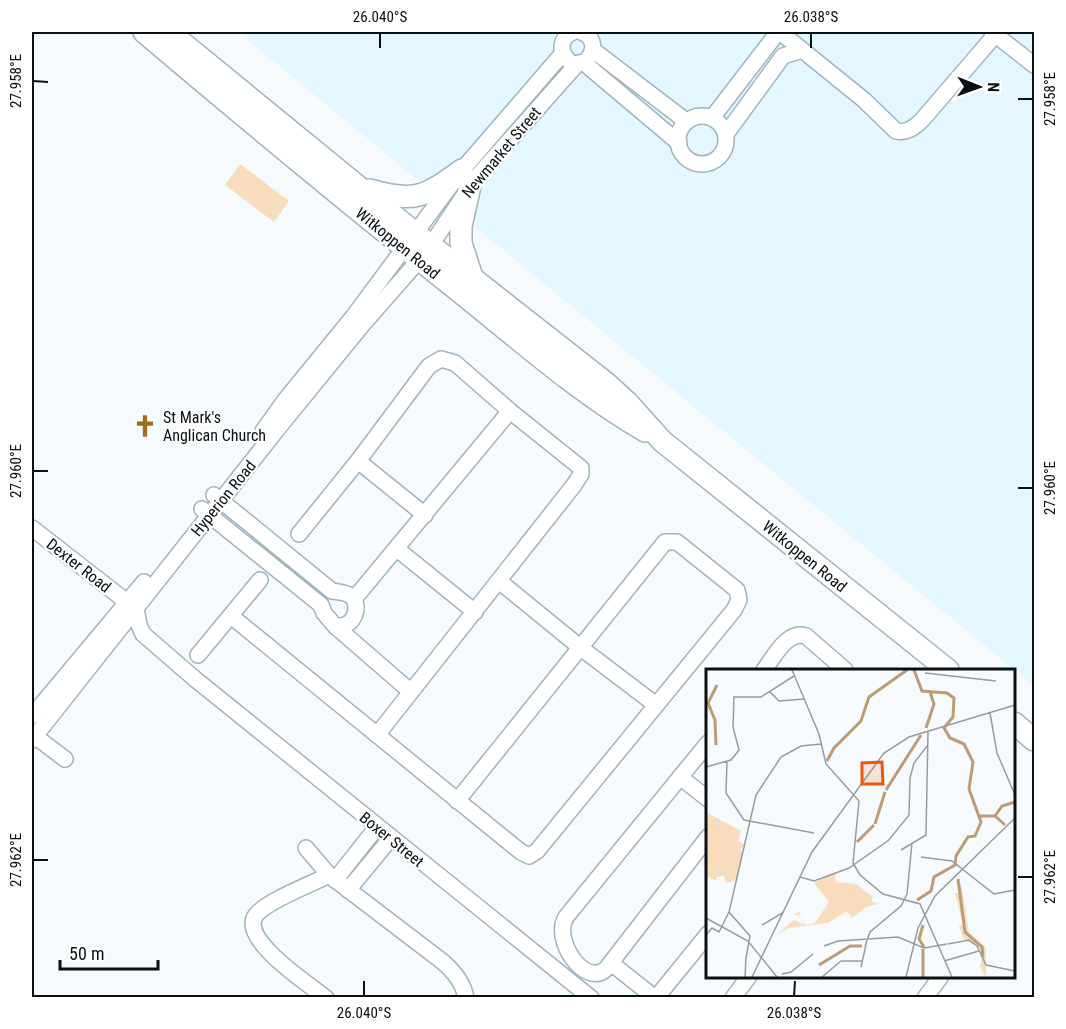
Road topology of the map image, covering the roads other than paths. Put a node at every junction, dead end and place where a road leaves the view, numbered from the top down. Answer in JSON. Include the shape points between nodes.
{"nodes":[{"id":1,"x":144,"y":32,"type":"edge"},
{"id":2,"x":169,"y":32,"type":"edge"},
{"id":3,"x":779,"y":32,"type":"edge"},
{"id":4,"x":994,"y":33,"type":"edge"},
{"id":5,"x":584,"y":44,"type":"edge"},
{"id":6,"x":802,"y":50,"type":"junction"},
{"id":7,"x":563,"y":53,"type":"junction"},
{"id":8,"x":1035,"y":65,"type":"edge"},
{"id":9,"x":712,"y":118,"type":"junction"},
{"id":10,"x":686,"y":121,"type":"junction"},
{"id":11,"x":726,"y":134,"type":"junction"},
{"id":12,"x":679,"y":143,"type":"junction"},
{"id":13,"x":466,"y":178,"type":"junction"},
{"id":14,"x":360,"y":187,"type":"junction"},
{"id":15,"x":417,"y":246,"type":"junction"},
{"id":16,"x":472,"y":277,"type":"junction"},
{"id":17,"x":510,"y":411,"type":"junction"},
{"id":18,"x":662,"y":441,"type":"junction"},
{"id":19,"x":358,"y":461,"type":"junction"},
{"id":20,"x":217,"y":498,"type":"junction"},
{"id":21,"x":205,"y":512,"type":"junction"},
{"id":22,"x":425,"y":515,"type":"junction"},
{"id":23,"x":32,"y":528,"type":"edge"},
{"id":24,"x":299,"y":534,"type":"dead end"},
{"id":25,"x":397,"y":549,"type":"junction"},
{"id":26,"x":288,"y":556,"type":"junction"},
{"id":27,"x":278,"y":570,"type":"junction"},
{"id":28,"x":260,"y":580,"type":"dead end"},
{"id":29,"x":499,"y":580,"type":"junction"},
{"id":30,"x":354,"y":599,"type":"junction"},
{"id":31,"x":131,"y":606,"type":"junction"},
{"id":32,"x":475,"y":612,"type":"junction"},
{"id":33,"x":231,"y":616,"type":"junction"},
{"id":34,"x":335,"y":626,"type":"junction"},
{"id":35,"x":119,"y":631,"type":"junction"},
{"id":36,"x":581,"y":648,"type":"junction"},
{"id":37,"x":198,"y":656,"type":"dead end"},
{"id":38,"x":765,"y":669,"type":"edge"},
{"id":39,"x":842,"y":669,"type":"edge"},
{"id":40,"x":947,"y":669,"type":"edge"},
{"id":41,"x":195,"y":679,"type":"junction"},
{"id":42,"x":410,"y":691,"type":"junction"},
{"id":43,"x":656,"y":705,"type":"junction"},
{"id":44,"x":32,"y":716,"type":"edge"},
{"id":45,"x":1015,"y":724,"type":"edge"},
{"id":46,"x":377,"y":735,"type":"junction"},
{"id":47,"x":33,"y":737,"type":"edge"},
{"id":48,"x":1035,"y":740,"type":"edge"},
{"id":49,"x":706,"y":744,"type":"edge"},
{"id":50,"x":65,"y":759,"type":"dead end"},
{"id":51,"x":680,"y":777,"type":"junction"},
{"id":52,"x":706,"y":797,"type":"edge"},
{"id":53,"x":457,"y":801,"type":"junction"},
{"id":54,"x":377,"y":827,"type":"junction"},
{"id":55,"x":391,"y":838,"type":"junction"},
{"id":56,"x":706,"y":840,"type":"edge"},
{"id":57,"x":306,"y":848,"type":"dead end"},
{"id":58,"x":332,"y":878,"type":"junction"},
{"id":59,"x":348,"y":890,"type":"junction"},
{"id":60,"x":706,"y":936,"type":"edge"},
{"id":61,"x":611,"y":963,"type":"junction"},
{"id":62,"x":748,"y":978,"type":"edge"},
{"id":63,"x":940,"y":978,"type":"edge"},
{"id":64,"x":326,"y":998,"type":"edge"},
{"id":65,"x":466,"y":998,"type":"edge"},
{"id":66,"x":591,"y":998,"type":"edge"},
{"id":67,"x":656,"y":998,"type":"edge"},
{"id":68,"x":733,"y":998,"type":"edge"},
{"id":69,"x":925,"y":998,"type":"edge"}],
"edges":[{"from":1,"to":15,"type":"main road","name":"Witkoppen Road","via":[[276,144]]},
{"from":2,"to":14,"type":"main road","name":"Witkoppen Road"},
{"from":3,"to":6,"type":"street"},
{"from":3,"to":9,"type":"street"},
{"from":4,"to":6,"type":"street","via":[[922,120],[903,132],[896,131]]},
{"from":4,"to":8,"type":"street"},
{"from":5,"to":7,"type":"street","via":[[568,60]]},
{"from":5,"to":7,"type":"street","name":"Newmarket Street","via":[[563,40]]},
{"from":5,"to":10,"type":"street"},
{"from":5,"to":12,"type":"street"},
{"from":5,"to":13,"type":"street","name":"Newmarket Street"},
{"from":6,"to":11,"type":"street","via":[[783,56]]},
{"from":7,"to":13,"type":"street","name":"Newmarket Street"},
{"from":9,"to":10,"type":"street"},
{"from":9,"to":11,"type":"street"},
{"from":10,"to":12,"type":"street"},
{"from":11,"to":12,"type":"street","via":[[723,153],[710,163],[689,160]]},
{"from":13,"to":14,"type":"main road","via":[[415,196],[395,197]]},
{"from":13,"to":15,"type":"street","name":"Newmarket Street"},
{"from":13,"to":16,"type":"main road","via":[[461,243]]},
{"from":14,"to":15,"type":"main road","name":"Witkoppen Road"},
{"from":15,"to":16,"type":"main road","name":"Witkoppen Road"},
{"from":15,"to":18,"type":"main road","name":"Witkoppen Road","via":[[559,372]]},
{"from":15,"to":20,"type":"street","name":"Hyperion Road","via":[[286,399]]},
{"from":16,"to":18,"type":"main road","name":"Witkoppen Road","via":[[606,383]]},
{"from":17,"to":19,"type":"street","via":[[455,363],[446,359],[436,361]]},
{"from":17,"to":22,"type":"street"},
{"from":17,"to":29,"type":"street","via":[[582,471]]},
{"from":18,"to":40,"type":"main road","name":"Witkoppen Road"},
{"from":19,"to":22,"type":"street"},
{"from":19,"to":24,"type":"street"},
{"from":20,"to":21,"type":"street","name":"Hyperion Road"},
{"from":20,"to":26,"type":"street"},
{"from":21,"to":27,"type":"street"},
{"from":21,"to":31,"type":"street","name":"Hyperion Road"},
{"from":22,"to":25,"type":"street"},
{"from":23,"to":31,"type":"street","name":"Dexter Road"},
{"from":25,"to":30,"type":"street"},
{"from":25,"to":32,"type":"street"},
{"from":26,"to":27,"type":"street"},
{"from":26,"to":30,"type":"street","via":[[332,591]]},
{"from":27,"to":34,"type":"street","via":[[321,605]]},
{"from":28,"to":33,"type":"street"},
{"from":29,"to":32,"type":"street"},
{"from":29,"to":36,"type":"street"},
{"from":30,"to":34,"type":"street","via":[[356,609],[351,621]]},
{"from":31,"to":35,"type":"street","name":"Hyperion Road"},
{"from":31,"to":41,"type":"street","name":"Boxer Street","via":[[144,634]]},
{"from":31,"to":44,"type":"street","name":"Hyperion Road"},
{"from":32,"to":42,"type":"street"},
{"from":33,"to":37,"type":"street"},
{"from":33,"to":46,"type":"street"},
{"from":34,"to":42,"type":"street"},
{"from":35,"to":41,"type":"street","name":"Boxer Street"},
{"from":35,"to":47,"type":"street","name":"Hyperion Road"},
{"from":36,"to":43,"type":"street"},
{"from":36,"to":43,"type":"street","via":[[663,544],[680,544],[737,590],[739,600]]},
{"from":36,"to":53,"type":"street"},
{"from":38,"to":39,"type":"street","via":[[795,634],[806,636]]},
{"from":41,"to":54,"type":"street","name":"Boxer Street"},
{"from":42,"to":46,"type":"street"},
{"from":43,"to":53,"type":"street","via":[[532,855],[521,852]]},
{"from":45,"to":48,"type":"main road"},
{"from":46,"to":53,"type":"street"},
{"from":47,"to":50,"type":"street"},
{"from":49,"to":51,"type":"street"},
{"from":51,"to":52,"type":"street"},
{"from":51,"to":61,"type":"street","via":[[562,922],[567,952],[580,965],[597,975]]},
{"from":54,"to":55,"type":"street","name":"Boxer Street"},
{"from":54,"to":58,"type":"street"},
{"from":55,"to":59,"type":"street"},
{"from":55,"to":66,"type":"street","name":"Boxer Street"},
{"from":56,"to":61,"type":"street"},
{"from":57,"to":58,"type":"street"},
{"from":58,"to":59,"type":"street"},
{"from":58,"to":64,"type":"street","via":[[267,906],[253,920],[258,938],[267,950]]},
{"from":59,"to":65,"type":"street","via":[[443,962],[458,978]]},
{"from":60,"to":67,"type":"street"},
{"from":61,"to":67,"type":"street"},
{"from":62,"to":68,"type":"street"},
{"from":63,"to":69,"type":"street"}]}
